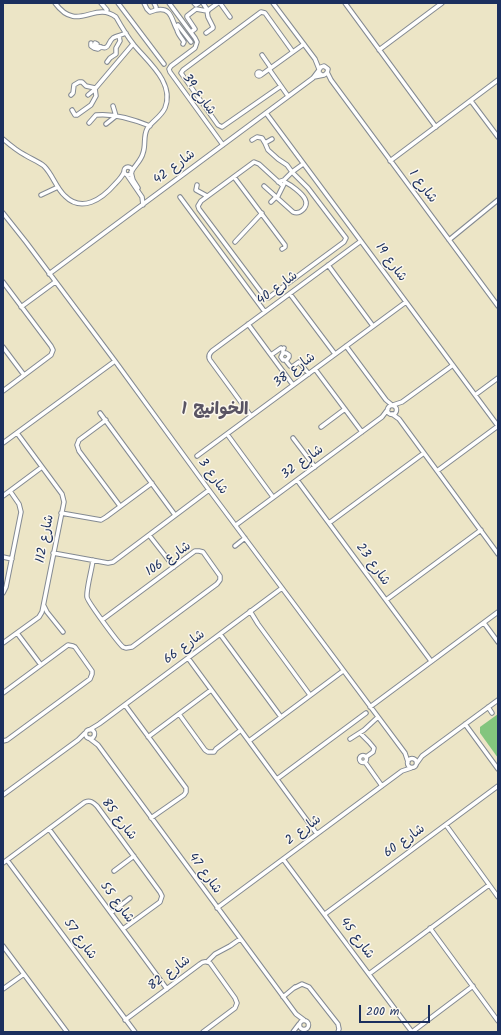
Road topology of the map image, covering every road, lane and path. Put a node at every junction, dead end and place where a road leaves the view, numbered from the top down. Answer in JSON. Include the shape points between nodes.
{"nodes":[{"id":1,"x":55,"y":3,"type":"edge"},
{"id":2,"x":101,"y":3,"type":"edge"},
{"id":3,"x":118,"y":3,"type":"edge"},
{"id":4,"x":144,"y":3,"type":"edge"},
{"id":5,"x":154,"y":3,"type":"edge"},
{"id":6,"x":169,"y":3,"type":"edge"},
{"id":7,"x":194,"y":3,"type":"edge"},
{"id":8,"x":199,"y":3,"type":"edge"},
{"id":9,"x":203,"y":3,"type":"edge"},
{"id":10,"x":219,"y":3,"type":"edge"},
{"id":11,"x":273,"y":3,"type":"edge"},
{"id":12,"x":345,"y":3,"type":"edge"},
{"id":13,"x":442,"y":3,"type":"edge"},
{"id":14,"x":156,"y":10,"type":"junction"},
{"id":15,"x":107,"y":11,"type":"junction"},
{"id":16,"x":208,"y":11,"type":"junction"},
{"id":17,"x":230,"y":17,"type":"dead end"},
{"id":18,"x":178,"y":25,"type":"dead end"},
{"id":19,"x":126,"y":33,"type":"junction"},
{"id":20,"x":206,"y":33,"type":"dead end"},
{"id":21,"x":192,"y":34,"type":"junction"},
{"id":22,"x":119,"y":36,"type":"junction"},
{"id":23,"x":188,"y":38,"type":"junction"},
{"id":24,"x":191,"y":42,"type":"dead end"},
{"id":25,"x":133,"y":44,"type":"junction"},
{"id":26,"x":304,"y":44,"type":"junction"},
{"id":27,"x":95,"y":45,"type":"dead end"},
{"id":28,"x":379,"y":50,"type":"junction"},
{"id":29,"x":293,"y":52,"type":"junction"},
{"id":30,"x":262,"y":55,"type":"dead end"},
{"id":31,"x":314,"y":59,"type":"junction"},
{"id":32,"x":107,"y":62,"type":"dead end"},
{"id":33,"x":164,"y":64,"type":"dead end"},
{"id":34,"x":323,"y":66,"type":"junction"},
{"id":35,"x":270,"y":69,"type":"junction"},
{"id":36,"x":319,"y":70,"type":"junction"},
{"id":37,"x":328,"y":72,"type":"junction"},
{"id":38,"x":261,"y":75,"type":"dead end"},
{"id":39,"x":323,"y":75,"type":"junction"},
{"id":40,"x":313,"y":78,"type":"junction"},
{"id":41,"x":330,"y":80,"type":"junction"},
{"id":42,"x":498,"y":80,"type":"edge"},
{"id":43,"x":281,"y":86,"type":"junction"},
{"id":44,"x":95,"y":88,"type":"junction"},
{"id":45,"x":71,"y":95,"type":"dead end"},
{"id":46,"x":88,"y":95,"type":"dead end"},
{"id":47,"x":288,"y":96,"type":"junction"},
{"id":48,"x":471,"y":101,"type":"junction"},
{"id":49,"x":113,"y":106,"type":"dead end"},
{"id":50,"x":72,"y":110,"type":"dead end"},
{"id":51,"x":90,"y":113,"type":"dead end"},
{"id":52,"x":266,"y":113,"type":"junction"},
{"id":53,"x":94,"y":116,"type":"junction"},
{"id":54,"x":116,"y":116,"type":"junction"},
{"id":55,"x":89,"y":123,"type":"dead end"},
{"id":56,"x":106,"y":124,"type":"dead end"},
{"id":57,"x":150,"y":126,"type":"junction"},
{"id":58,"x":436,"y":127,"type":"junction"},
{"id":59,"x":498,"y":137,"type":"edge"},
{"id":60,"x":272,"y":139,"type":"dead end"},
{"id":61,"x":252,"y":140,"type":"dead end"},
{"id":62,"x":4,"y":141,"type":"edge"},
{"id":63,"x":266,"y":143,"type":"junction"},
{"id":64,"x":223,"y":145,"type":"junction"},
{"id":65,"x":390,"y":161,"type":"junction"},
{"id":66,"x":303,"y":164,"type":"junction"},
{"id":67,"x":131,"y":171,"type":"junction"},
{"id":68,"x":292,"y":172,"type":"junction"},
{"id":69,"x":125,"y":175,"type":"junction"},
{"id":70,"x":234,"y":177,"type":"junction"},
{"id":71,"x":285,"y":180,"type":"junction"},
{"id":72,"x":278,"y":182,"type":"junction"},
{"id":73,"x":197,"y":186,"type":"dead end"},
{"id":74,"x":264,"y":186,"type":"dead end"},
{"id":75,"x":282,"y":186,"type":"junction"},
{"id":76,"x":58,"y":187,"type":"junction"},
{"id":77,"x":41,"y":195,"type":"dead end"},
{"id":78,"x":207,"y":196,"type":"junction"},
{"id":79,"x":180,"y":197,"type":"dead end"},
{"id":80,"x":277,"y":197,"type":"junction"},
{"id":81,"x":150,"y":199,"type":"junction"},
{"id":82,"x":498,"y":200,"type":"edge"},
{"id":83,"x":272,"y":202,"type":"dead end"},
{"id":84,"x":143,"y":205,"type":"junction"},
{"id":85,"x":3,"y":213,"type":"edge"},
{"id":86,"x":262,"y":213,"type":"junction"},
{"id":87,"x":449,"y":240,"type":"junction"},
{"id":88,"x":361,"y":241,"type":"junction"},
{"id":89,"x":235,"y":242,"type":"dead end"},
{"id":90,"x":282,"y":249,"type":"dead end"},
{"id":91,"x":236,"y":260,"type":"junction"},
{"id":92,"x":230,"y":264,"type":"junction"},
{"id":93,"x":328,"y":265,"type":"junction"},
{"id":94,"x":49,"y":274,"type":"junction"},
{"id":95,"x":3,"y":282,"type":"edge"},
{"id":96,"x":55,"y":282,"type":"junction"},
{"id":97,"x":290,"y":294,"type":"junction"},
{"id":98,"x":406,"y":302,"type":"junction"},
{"id":99,"x":498,"y":306,"type":"edge"},
{"id":100,"x":21,"y":307,"type":"junction"},
{"id":101,"x":265,"y":312,"type":"junction"},
{"id":102,"x":248,"y":324,"type":"junction"},
{"id":103,"x":373,"y":326,"type":"junction"},
{"id":104,"x":346,"y":346,"type":"junction"},
{"id":105,"x":3,"y":347,"type":"edge"},
{"id":106,"x":283,"y":353,"type":"junction"},
{"id":107,"x":335,"y":354,"type":"junction"},
{"id":108,"x":271,"y":355,"type":"junction"},
{"id":109,"x":284,"y":359,"type":"junction"},
{"id":110,"x":115,"y":361,"type":"junction"},
{"id":111,"x":276,"y":363,"type":"junction"},
{"id":112,"x":452,"y":365,"type":"junction"},
{"id":113,"x":315,"y":369,"type":"junction"},
{"id":114,"x":309,"y":374,"type":"junction"},
{"id":115,"x":24,"y":375,"type":"junction"},
{"id":116,"x":498,"y":378,"type":"edge"},
{"id":117,"x":293,"y":385,"type":"junction"},
{"id":118,"x":3,"y":391,"type":"edge"},
{"id":119,"x":475,"y":395,"type":"junction"},
{"id":120,"x":386,"y":400,"type":"junction"},
{"id":121,"x":402,"y":402,"type":"junction"},
{"id":122,"x":393,"y":405,"type":"junction"},
{"id":123,"x":345,"y":409,"type":"junction"},
{"id":124,"x":388,"y":409,"type":"junction"},
{"id":125,"x":396,"y":410,"type":"junction"},
{"id":126,"x":100,"y":413,"type":"dead end"},
{"id":127,"x":391,"y":414,"type":"junction"},
{"id":128,"x":251,"y":416,"type":"junction"},
{"id":129,"x":382,"y":417,"type":"junction"},
{"id":130,"x":106,"y":420,"type":"junction"},
{"id":131,"x":399,"y":420,"type":"junction"},
{"id":132,"x":498,"y":426,"type":"edge"},
{"id":133,"x":321,"y":427,"type":"dead end"},
{"id":134,"x":362,"y":432,"type":"junction"},
{"id":135,"x":17,"y":433,"type":"junction"},
{"id":136,"x":227,"y":434,"type":"junction"},
{"id":137,"x":293,"y":438,"type":"dead end"},
{"id":138,"x":3,"y":443,"type":"edge"},
{"id":139,"x":424,"y":453,"type":"junction"},
{"id":140,"x":197,"y":456,"type":"dead end"},
{"id":141,"x":42,"y":467,"type":"junction"},
{"id":142,"x":314,"y":467,"type":"junction"},
{"id":143,"x":436,"y":470,"type":"junction"},
{"id":144,"x":297,"y":480,"type":"junction"},
{"id":145,"x":152,"y":483,"type":"junction"},
{"id":146,"x":210,"y":490,"type":"junction"},
{"id":147,"x":10,"y":491,"type":"junction"},
{"id":148,"x":3,"y":496,"type":"edge"},
{"id":149,"x":273,"y":497,"type":"junction"},
{"id":150,"x":120,"y":506,"type":"junction"},
{"id":151,"x":61,"y":513,"type":"junction"},
{"id":152,"x":175,"y":515,"type":"junction"},
{"id":153,"x":329,"y":523,"type":"junction"},
{"id":154,"x":236,"y":525,"type":"junction"},
{"id":155,"x":481,"y":530,"type":"junction"},
{"id":156,"x":149,"y":535,"type":"junction"},
{"id":157,"x":246,"y":538,"type":"junction"},
{"id":158,"x":235,"y":546,"type":"dead end"},
{"id":159,"x":53,"y":553,"type":"junction"},
{"id":160,"x":498,"y":554,"type":"edge"},
{"id":161,"x":3,"y":557,"type":"edge"},
{"id":162,"x":12,"y":559,"type":"junction"},
{"id":163,"x":93,"y":560,"type":"junction"},
{"id":164,"x":174,"y":567,"type":"junction"},
{"id":165,"x":282,"y":588,"type":"junction"},
{"id":166,"x":3,"y":593,"type":"edge"},
{"id":167,"x":386,"y":600,"type":"junction"},
{"id":168,"x":44,"y":605,"type":"junction"},
{"id":169,"x":250,"y":611,"type":"junction"},
{"id":170,"x":498,"y":612,"type":"edge"},
{"id":171,"x":48,"y":614,"type":"junction"},
{"id":172,"x":40,"y":615,"type":"junction"},
{"id":173,"x":102,"y":620,"type":"junction"},
{"id":174,"x":484,"y":623,"type":"junction"},
{"id":175,"x":63,"y":632,"type":"dead end"},
{"id":176,"x":17,"y":633,"type":"junction"},
{"id":177,"x":220,"y":634,"type":"junction"},
{"id":178,"x":498,"y":642,"type":"edge"},
{"id":179,"x":3,"y":644,"type":"edge"},
{"id":180,"x":188,"y":658,"type":"junction"},
{"id":181,"x":431,"y":661,"type":"junction"},
{"id":182,"x":41,"y":665,"type":"junction"},
{"id":183,"x":344,"y":671,"type":"junction"},
{"id":184,"x":212,"y":690,"type":"junction"},
{"id":185,"x":3,"y":693,"type":"edge"},
{"id":186,"x":310,"y":695,"type":"junction"},
{"id":187,"x":498,"y":700,"type":"edge"},
{"id":188,"x":125,"y":706,"type":"junction"},
{"id":189,"x":370,"y":707,"type":"junction"},
{"id":190,"x":488,"y":707,"type":"junction"},
{"id":191,"x":366,"y":713,"type":"dead end"},
{"id":192,"x":492,"y":713,"type":"dead end"},
{"id":193,"x":179,"y":714,"type":"junction"},
{"id":194,"x":378,"y":717,"type":"junction"},
{"id":195,"x":281,"y":718,"type":"junction"},
{"id":196,"x":99,"y":724,"type":"junction"},
{"id":197,"x":465,"y":724,"type":"junction"},
{"id":198,"x":241,"y":730,"type":"junction"},
{"id":199,"x":87,"y":731,"type":"junction"},
{"id":200,"x":360,"y":733,"type":"junction"},
{"id":201,"x":94,"y":734,"type":"junction"},
{"id":202,"x":148,"y":737,"type":"junction"},
{"id":203,"x":89,"y":738,"type":"junction"},
{"id":204,"x":350,"y":739,"type":"dead end"},
{"id":205,"x":3,"y":740,"type":"edge"},
{"id":206,"x":78,"y":740,"type":"junction"},
{"id":207,"x":249,"y":741,"type":"junction"},
{"id":208,"x":98,"y":745,"type":"junction"},
{"id":209,"x":405,"y":753,"type":"junction"},
{"id":210,"x":422,"y":756,"type":"junction"},
{"id":211,"x":413,"y":759,"type":"junction"},
{"id":212,"x":408,"y":763,"type":"junction"},
{"id":213,"x":417,"y":763,"type":"junction"},
{"id":214,"x":411,"y":768,"type":"junction"},
{"id":215,"x":498,"y":768,"type":"edge"},
{"id":216,"x":402,"y":771,"type":"junction"},
{"id":217,"x":277,"y":779,"type":"junction"},
{"id":218,"x":382,"y":786,"type":"junction"},
{"id":219,"x":498,"y":786,"type":"edge"},
{"id":220,"x":3,"y":795,"type":"edge"},
{"id":221,"x":151,"y":818,"type":"junction"},
{"id":222,"x":446,"y":825,"type":"junction"},
{"id":223,"x":49,"y":829,"type":"junction"},
{"id":224,"x":317,"y":834,"type":"junction"},
{"id":225,"x":134,"y":856,"type":"junction"},
{"id":226,"x":283,"y":859,"type":"junction"},
{"id":227,"x":7,"y":860,"type":"junction"},
{"id":228,"x":3,"y":863,"type":"edge"},
{"id":229,"x":114,"y":871,"type":"dead end"},
{"id":230,"x":489,"y":885,"type":"junction"},
{"id":231,"x":498,"y":897,"type":"edge"},
{"id":232,"x":130,"y":898,"type":"dead end"},
{"id":233,"x":217,"y":908,"type":"junction"},
{"id":234,"x":111,"y":913,"type":"junction"},
{"id":235,"x":325,"y":914,"type":"junction"},
{"id":236,"x":430,"y":928,"type":"junction"},
{"id":237,"x":123,"y":929,"type":"junction"},
{"id":238,"x":240,"y":939,"type":"junction"},
{"id":239,"x":3,"y":946,"type":"edge"},
{"id":240,"x":207,"y":962,"type":"junction"},
{"id":241,"x":24,"y":974,"type":"junction"},
{"id":242,"x":369,"y":974,"type":"junction"},
{"id":243,"x":473,"y":986,"type":"junction"},
{"id":244,"x":3,"y":989,"type":"edge"},
{"id":245,"x":167,"y":989,"type":"junction"},
{"id":246,"x":283,"y":996,"type":"junction"},
{"id":247,"x":296,"y":1014,"type":"junction"},
{"id":248,"x":125,"y":1020,"type":"junction"},
{"id":249,"x":304,"y":1020,"type":"junction"},
{"id":250,"x":498,"y":1021,"type":"edge"},
{"id":251,"x":299,"y":1024,"type":"junction"},
{"id":252,"x":308,"y":1026,"type":"junction"},
{"id":253,"x":303,"y":1029,"type":"junction"},
{"id":254,"x":67,"y":1032,"type":"edge"},
{"id":255,"x":135,"y":1032,"type":"edge"},
{"id":256,"x":203,"y":1032,"type":"edge"},
{"id":257,"x":309,"y":1032,"type":"edge"},
{"id":258,"x":337,"y":1032,"type":"edge"},
{"id":259,"x":412,"y":1032,"type":"edge"}],
"edges":[{"from":1,"to":15,"type":"street","via":[[71,16],[99,10]]},
{"from":2,"to":15,"type":"street"},
{"from":3,"to":33,"type":"street"},
{"from":4,"to":14,"type":"street","via":[[150,12]]},
{"from":5,"to":14,"type":"street"},
{"from":6,"to":21,"type":"street"},
{"from":7,"to":8,"type":"street"},
{"from":9,"to":16,"type":"street"},
{"from":10,"to":16,"type":"street"},
{"from":10,"to":17,"type":"street"},
{"from":11,"to":26,"type":"street"},
{"from":12,"to":28,"type":"street"},
{"from":13,"to":28,"type":"street"},
{"from":14,"to":23,"type":"street","via":[[168,11],[183,42]]},
{"from":15,"to":19,"type":"street","via":[[116,17]]},
{"from":16,"to":20,"type":"street","via":[[213,28]]},
{"from":16,"to":21,"type":"street","via":[[196,9],[187,16],[195,29]]},
{"from":18,"to":23,"type":"street"},
{"from":19,"to":22,"type":"street"},
{"from":19,"to":25,"type":"street"},
{"from":21,"to":23,"type":"street"},
{"from":21,"to":64,"type":"street","name":"شارع 39","via":[[196,40],[196,47],[169,69]]},
{"from":22,"to":27,"type":"street","via":[[113,38],[106,47]]},
{"from":22,"to":32,"type":"street","via":[[116,54]]},
{"from":23,"to":24,"type":"street"},
{"from":25,"to":44,"type":"street"},
{"from":25,"to":57,"type":"street","via":[[161,78],[166,89],[167,100],[164,109]]},
{"from":26,"to":29,"type":"street"},
{"from":26,"to":31,"type":"street"},
{"from":28,"to":58,"type":"street"},
{"from":29,"to":35,"type":"street"},
{"from":29,"to":43,"type":"street","via":[[264,12],[261,12],[181,73],[222,128]]},
{"from":30,"to":35,"type":"street"},
{"from":31,"to":34,"type":"street"},
{"from":31,"to":36,"type":"street"},
{"from":34,"to":36,"type":"street"},
{"from":34,"to":37,"type":"street","via":[[327,67]]},
{"from":35,"to":38,"type":"street"},
{"from":35,"to":43,"type":"street"},
{"from":36,"to":39,"type":"street"},
{"from":36,"to":40,"type":"street","name":"شارع 42"},
{"from":37,"to":39,"type":"street"},
{"from":37,"to":41,"type":"street","name":"شارع 1"},
{"from":39,"to":40,"type":"street","name":"شارع 42"},
{"from":39,"to":41,"type":"street","name":"شارع 1"},
{"from":40,"to":47,"type":"street","name":"شارع 42"},
{"from":41,"to":65,"type":"street","name":"شارع 1"},
{"from":42,"to":48,"type":"street"},
{"from":43,"to":47,"type":"street"},
{"from":44,"to":45,"type":"street","via":[[77,82]]},
{"from":44,"to":46,"type":"street"},
{"from":44,"to":50,"type":"street","via":[[96,96],[90,106],[77,115]]},
{"from":47,"to":52,"type":"street","name":"شارع 42"},
{"from":48,"to":58,"type":"street"},
{"from":48,"to":59,"type":"street"},
{"from":49,"to":54,"type":"street"},
{"from":51,"to":53,"type":"street"},
{"from":52,"to":64,"type":"street","name":"شارع 42"},
{"from":52,"to":66,"type":"street","name":"شارع 19"},
{"from":53,"to":54,"type":"street"},
{"from":53,"to":55,"type":"street"},
{"from":54,"to":56,"type":"street"},
{"from":54,"to":57,"type":"street"},
{"from":57,"to":67,"type":"street","via":[[145,134],[144,153]]},
{"from":58,"to":65,"type":"street"},
{"from":60,"to":63,"type":"street"},
{"from":61,"to":63,"type":"street","via":[[260,137]]},
{"from":62,"to":76,"type":"street","via":[[45,167]]},
{"from":63,"to":68,"type":"street","via":[[268,150]]},
{"from":64,"to":81,"type":"street","name":"شارع 42"},
{"from":65,"to":87,"type":"street","name":"شارع 1"},
{"from":66,"to":68,"type":"street"},
{"from":66,"to":88,"type":"street","name":"شارع 19"},
{"from":67,"to":69,"type":"street"},
{"from":67,"to":69,"type":"street","via":[[125,169]]},
{"from":67,"to":81,"type":"street","via":[[136,185],[144,196]]},
{"from":68,"to":71,"type":"street"},
{"from":68,"to":91,"type":"street","via":[[308,188],[345,237],[345,241],[268,298]]},
{"from":69,"to":76,"type":"street","via":[[105,195],[90,203],[73,202]]},
{"from":69,"to":84,"type":"street","via":[[142,197]]},
{"from":70,"to":72,"type":"street","via":[[256,162]]},
{"from":70,"to":78,"type":"street"},
{"from":70,"to":86,"type":"street"},
{"from":71,"to":72,"type":"street"},
{"from":71,"to":75,"type":"street"},
{"from":71,"to":80,"type":"street","via":[[304,198],[305,206],[300,212],[294,213]]},
{"from":72,"to":75,"type":"street"},
{"from":73,"to":78,"type":"street","via":[[196,190]]},
{"from":74,"to":80,"type":"street"},
{"from":75,"to":80,"type":"street"},
{"from":76,"to":77,"type":"street"},
{"from":78,"to":91,"type":"street","via":[[199,202],[198,208]]},
{"from":79,"to":92,"type":"street"},
{"from":80,"to":83,"type":"street"},
{"from":81,"to":84,"type":"street","name":"شارع 42"},
{"from":82,"to":87,"type":"street"},
{"from":84,"to":94,"type":"street","name":"شارع 42"},
{"from":85,"to":94,"type":"street","name":"شارع 3"},
{"from":86,"to":89,"type":"street"},
{"from":86,"to":90,"type":"street","via":[[286,245]]},
{"from":87,"to":99,"type":"street","name":"شارع 1"},
{"from":88,"to":93,"type":"street","name":"شارع 40"},
{"from":88,"to":98,"type":"street","name":"شارع 19"},
{"from":91,"to":92,"type":"street"},
{"from":92,"to":101,"type":"street"},
{"from":93,"to":97,"type":"street","name":"شارع 40"},
{"from":93,"to":103,"type":"street"},
{"from":94,"to":96,"type":"street","name":"شارع 3"},
{"from":95,"to":100,"type":"street"},
{"from":96,"to":100,"type":"street"},
{"from":96,"to":110,"type":"street","name":"شارع 3"},
{"from":97,"to":101,"type":"street","name":"شارع 40"},
{"from":97,"to":107,"type":"street"},
{"from":98,"to":103,"type":"street","name":"شارع 38"},
{"from":98,"to":112,"type":"street","name":"شارع 19"},
{"from":100,"to":115,"type":"street","via":[[52,350],[51,355]]},
{"from":101,"to":102,"type":"street","name":"شارع 40"},
{"from":102,"to":108,"type":"street"},
{"from":102,"to":128,"type":"street","name":"شارع 40","via":[[209,355],[210,360]]},
{"from":103,"to":104,"type":"street","name":"شارع 38"},
{"from":104,"to":107,"type":"street","name":"شارع 38"},
{"from":104,"to":120,"type":"street"},
{"from":105,"to":115,"type":"street"},
{"from":106,"to":108,"type":"street","via":[[283,348]]},
{"from":106,"to":109,"type":"street","via":[[281,356]]},
{"from":106,"to":109,"type":"street","via":[[289,355]]},
{"from":107,"to":113,"type":"street","name":"شارع 38"},
{"from":108,"to":111,"type":"street"},
{"from":109,"to":111,"type":"street"},
{"from":109,"to":114,"type":"street","via":[[290,367],[299,362]]},
{"from":110,"to":135,"type":"street"},
{"from":110,"to":146,"type":"street","name":"شارع 3"},
{"from":111,"to":117,"type":"street"},
{"from":112,"to":119,"type":"street","name":"شارع 19"},
{"from":112,"to":121,"type":"street"},
{"from":113,"to":114,"type":"street","name":"شارع 38"},
{"from":113,"to":123,"type":"street"},
{"from":114,"to":117,"type":"street","name":"شارع 38"},
{"from":115,"to":118,"type":"street"},
{"from":116,"to":119,"type":"street"},
{"from":117,"to":128,"type":"street","name":"شارع 38"},
{"from":119,"to":132,"type":"street","name":"شارع 19"},
{"from":120,"to":122,"type":"street"},
{"from":120,"to":124,"type":"street"},
{"from":121,"to":122,"type":"street"},
{"from":121,"to":125,"type":"street"},
{"from":122,"to":124,"type":"street"},
{"from":122,"to":125,"type":"street"},
{"from":123,"to":133,"type":"street"},
{"from":123,"to":134,"type":"street"},
{"from":124,"to":127,"type":"street"},
{"from":124,"to":129,"type":"street","name":"شارع 32"},
{"from":125,"to":127,"type":"street"},
{"from":125,"to":131,"type":"street"},
{"from":126,"to":130,"type":"street"},
{"from":127,"to":129,"type":"street","name":"شارع 32"},
{"from":127,"to":131,"type":"street"},
{"from":128,"to":136,"type":"street","name":"شارع 38"},
{"from":129,"to":134,"type":"street","name":"شارع 32"},
{"from":130,"to":145,"type":"street"},
{"from":130,"to":150,"type":"street","via":[[79,440],[77,445]]},
{"from":131,"to":139,"type":"street"},
{"from":132,"to":143,"type":"street"},
{"from":134,"to":142,"type":"street","name":"شارع 32"},
{"from":135,"to":138,"type":"street"},
{"from":135,"to":141,"type":"street","name":"شارع 112"},
{"from":136,"to":140,"type":"street","name":"شارع 38"},
{"from":136,"to":149,"type":"street"},
{"from":137,"to":142,"type":"street"},
{"from":139,"to":143,"type":"street"},
{"from":139,"to":153,"type":"street"},
{"from":141,"to":147,"type":"street"},
{"from":141,"to":151,"type":"street","name":"شارع 112","via":[[62,494],[64,502]]},
{"from":142,"to":144,"type":"street","name":"شارع 32"},
{"from":143,"to":155,"type":"street"},
{"from":144,"to":149,"type":"street","name":"شارع 32"},
{"from":144,"to":153,"type":"street","name":"شارع 23"},
{"from":145,"to":150,"type":"street"},
{"from":145,"to":152,"type":"street"},
{"from":146,"to":152,"type":"street"},
{"from":146,"to":154,"type":"street","name":"شارع 3"},
{"from":147,"to":148,"type":"street"},
{"from":147,"to":162,"type":"street","via":[[21,509]]},
{"from":149,"to":154,"type":"street","name":"شارع 32"},
{"from":150,"to":151,"type":"street","via":[[101,520]]},
{"from":151,"to":159,"type":"street","name":"شارع 112"},
{"from":152,"to":156,"type":"street"},
{"from":153,"to":167,"type":"street","name":"شارع 23"},
{"from":154,"to":157,"type":"street","name":"شارع 3"},
{"from":155,"to":160,"type":"street"},
{"from":155,"to":167,"type":"street"},
{"from":156,"to":163,"type":"street","via":[[113,562]]},
{"from":156,"to":164,"type":"street"},
{"from":157,"to":158,"type":"street"},
{"from":157,"to":165,"type":"street","name":"شارع 3"},
{"from":159,"to":163,"type":"street"},
{"from":159,"to":168,"type":"street","name":"شارع 112"},
{"from":161,"to":162,"type":"street"},
{"from":162,"to":166,"type":"street"},
{"from":163,"to":173,"type":"street","via":[[87,597]]},
{"from":164,"to":173,"type":"street","name":"شارع 106"},
{"from":164,"to":173,"type":"street","name":"شارع 106","via":[[195,551],[201,551],[219,574],[220,580],[132,647],[122,646]]},
{"from":165,"to":169,"type":"street","name":"شارع 66"},
{"from":165,"to":183,"type":"street","name":"شارع 3"},
{"from":167,"to":181,"type":"street","name":"شارع 23"},
{"from":168,"to":171,"type":"street"},
{"from":168,"to":172,"type":"street","name":"شارع 112"},
{"from":169,"to":177,"type":"street","name":"شارع 66"},
{"from":169,"to":186,"type":"street"},
{"from":170,"to":174,"type":"street"},
{"from":171,"to":172,"type":"street"},
{"from":171,"to":175,"type":"street"},
{"from":172,"to":176,"type":"street"},
{"from":174,"to":178,"type":"street"},
{"from":174,"to":181,"type":"street"},
{"from":176,"to":179,"type":"street"},
{"from":176,"to":182,"type":"street"},
{"from":177,"to":180,"type":"street","name":"شارع 66"},
{"from":177,"to":195,"type":"street"},
{"from":180,"to":184,"type":"street"},
{"from":180,"to":188,"type":"street","name":"شارع 66"},
{"from":181,"to":189,"type":"street"},
{"from":182,"to":185,"type":"street"},
{"from":182,"to":205,"type":"street","via":[[71,645],[92,670],[92,676],[7,740]]},
{"from":183,"to":186,"type":"street"},
{"from":183,"to":189,"type":"street","name":"شارع 3"},
{"from":184,"to":193,"type":"street"},
{"from":184,"to":198,"type":"street"},
{"from":186,"to":195,"type":"street"},
{"from":187,"to":190,"type":"street"},
{"from":188,"to":196,"type":"street","name":"شارع 66"},
{"from":188,"to":202,"type":"street"},
{"from":189,"to":194,"type":"street","name":"شارع 3"},
{"from":190,"to":192,"type":"street"},
{"from":190,"to":197,"type":"street"},
{"from":191,"to":217,"type":"street"},
{"from":193,"to":198,"type":"street","via":[[210,753]]},
{"from":193,"to":202,"type":"street"},
{"from":194,"to":200,"type":"street"},
{"from":194,"to":209,"type":"street","name":"شارع 3"},
{"from":195,"to":207,"type":"street"},
{"from":196,"to":199,"type":"street","name":"شارع 66"},
{"from":196,"to":201,"type":"street","name":"شارع 66"},
{"from":197,"to":210,"type":"street"},
{"from":197,"to":215,"type":"street"},
{"from":198,"to":207,"type":"street"},
{"from":199,"to":201,"type":"street"},
{"from":199,"to":203,"type":"street","via":[[86,736]]},
{"from":199,"to":206,"type":"street","name":"شارع 66"},
{"from":200,"to":204,"type":"street"},
{"from":200,"to":218,"type":"street","via":[[374,748],[365,760]]},
{"from":201,"to":203,"type":"street"},
{"from":201,"to":208,"type":"street","name":"شارع 47"},
{"from":202,"to":221,"type":"street","via":[[186,790],[185,794]]},
{"from":203,"to":206,"type":"street"},
{"from":203,"to":208,"type":"street","name":"شارع 47"},
{"from":206,"to":220,"type":"street","name":"شارع 66"},
{"from":207,"to":217,"type":"street"},
{"from":208,"to":221,"type":"street","name":"شارع 47"},
{"from":209,"to":211,"type":"street","name":"شارع 3"},
{"from":209,"to":212,"type":"street","name":"شارع 3"},
{"from":210,"to":211,"type":"street"},
{"from":210,"to":213,"type":"street"},
{"from":211,"to":212,"type":"street"},
{"from":211,"to":213,"type":"street"},
{"from":212,"to":214,"type":"street"},
{"from":212,"to":216,"type":"street","name":"شارع 2"},
{"from":213,"to":214,"type":"street"},
{"from":214,"to":216,"type":"street","name":"شارع 2"},
{"from":216,"to":218,"type":"street","name":"شارع 2"},
{"from":217,"to":224,"type":"street"},
{"from":218,"to":224,"type":"street","name":"شارع 2"},
{"from":219,"to":222,"type":"street","name":"شارع 60"},
{"from":221,"to":233,"type":"street","name":"شارع 47"},
{"from":222,"to":230,"type":"street"},
{"from":222,"to":235,"type":"street","name":"شارع 60"},
{"from":223,"to":225,"type":"street","name":"شارع 85","via":[[90,801],[97,806]]},
{"from":223,"to":227,"type":"street","name":"شارع 85"},
{"from":223,"to":234,"type":"street","name":"شارع 55"},
{"from":224,"to":226,"type":"street","name":"شارع 2"},
{"from":225,"to":229,"type":"street"},
{"from":225,"to":237,"type":"street","name":"شارع 85","via":[[162,898]]},
{"from":226,"to":233,"type":"street","name":"شارع 2"},
{"from":226,"to":235,"type":"street","name":"شارع 45"},
{"from":227,"to":228,"type":"street","name":"شارع 85"},
{"from":227,"to":248,"type":"street","name":"شارع 57"},
{"from":230,"to":231,"type":"street"},
{"from":230,"to":236,"type":"street"},
{"from":232,"to":234,"type":"street"},
{"from":233,"to":238,"type":"street","name":"شارع 47"},
{"from":234,"to":237,"type":"street","name":"شارع 55"},
{"from":235,"to":242,"type":"street","name":"شارع 45"},
{"from":236,"to":242,"type":"street"},
{"from":236,"to":243,"type":"street"},
{"from":237,"to":245,"type":"street","name":"شارع 55"},
{"from":238,"to":240,"type":"street"},
{"from":238,"to":246,"type":"street","name":"شارع 47"},
{"from":239,"to":241,"type":"street"},
{"from":240,"to":245,"type":"street","name":"شارع 82","via":[[202,962]]},
{"from":240,"to":256,"type":"street","name":"شارع 82","via":[[237,1003],[236,1008]]},
{"from":241,"to":244,"type":"street"},
{"from":241,"to":254,"type":"street"},
{"from":242,"to":259,"type":"street","name":"شارع 45"},
{"from":243,"to":250,"type":"street"},
{"from":243,"to":259,"type":"street"},
{"from":245,"to":248,"type":"street","name":"شارع 82"},
{"from":246,"to":247,"type":"street","name":"شارع 47"},
{"from":246,"to":258,"type":"street","via":[[300,985],[308,986],[338,1026]]},
{"from":247,"to":249,"type":"street","name":"شارع 47"},
{"from":247,"to":251,"type":"street","name":"شارع 47"},
{"from":248,"to":255,"type":"street","name":"شارع 57"},
{"from":249,"to":251,"type":"street"},
{"from":249,"to":252,"type":"street"},
{"from":251,"to":253,"type":"street"},
{"from":251,"to":253,"type":"street","via":[[293,1032]]},
{"from":252,"to":253,"type":"street"},
{"from":252,"to":257,"type":"street"},
{"from":253,"to":257,"type":"street"}]}
